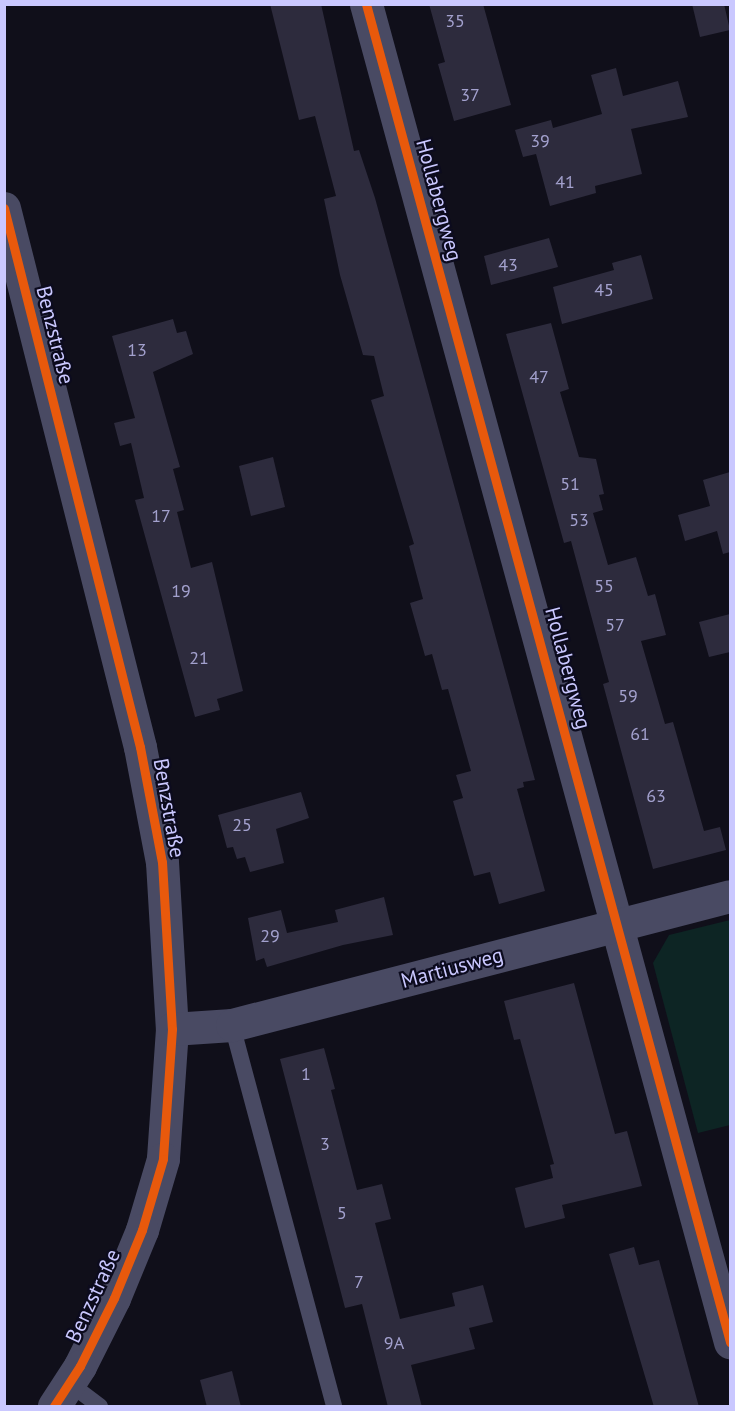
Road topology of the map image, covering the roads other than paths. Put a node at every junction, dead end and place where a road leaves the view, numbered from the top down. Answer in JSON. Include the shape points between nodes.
{"nodes":[{"id":1,"x":366,"y":4,"type":"edge"},
{"id":2,"x":4,"y":208,"type":"edge"},
{"id":3,"x":730,"y":896,"type":"edge"},
{"id":4,"x":620,"y":925,"type":"junction"},
{"id":5,"x":232,"y":1025,"type":"junction"},
{"id":6,"x":172,"y":1029,"type":"junction"},
{"id":7,"x":730,"y":1342,"type":"edge"},
{"id":8,"x":62,"y":1395,"type":"edge"},
{"id":9,"x":100,"y":1407,"type":"edge"},
{"id":10,"x":334,"y":1407,"type":"edge"}],
"edges":[{"from":1,"to":4,"type":"street","name":"Hollabergweg"},
{"from":2,"to":6,"type":"street","name":"Benzstraße","via":[[140,747],[162,862]]},
{"from":3,"to":4,"type":"street","name":"Martiusweg"},
{"from":4,"to":5,"type":"street","name":"Martiusweg"},
{"from":4,"to":7,"type":"street","name":"Hollabergweg"},
{"from":5,"to":6,"type":"street","name":"Martiusweg"},
{"from":5,"to":10,"type":"lane"},
{"from":6,"to":8,"type":"street","name":"Benzstraße","via":[[163,1159],[142,1230],[114,1298]]},
{"from":8,"to":9,"type":"lane"}]}
